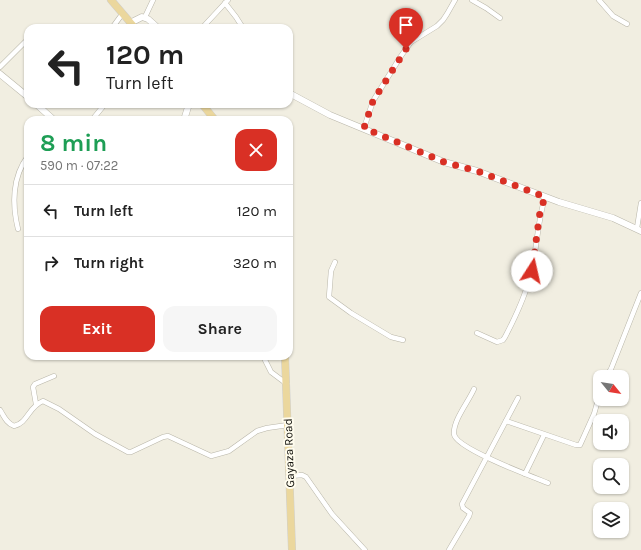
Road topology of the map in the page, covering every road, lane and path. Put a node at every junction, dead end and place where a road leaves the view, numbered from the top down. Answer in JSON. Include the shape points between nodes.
{"nodes":[{"id":1,"x":111,"y":0,"type":"edge"},
{"id":2,"x":153,"y":0,"type":"edge"},
{"id":3,"x":455,"y":0,"type":"edge"},
{"id":4,"x":472,"y":0,"type":"edge"},
{"id":5,"x":599,"y":0,"type":"edge"},
{"id":6,"x":226,"y":2,"type":"edge"},
{"id":7,"x":123,"y":13,"type":"junction"},
{"id":8,"x":145,"y":17,"type":"junction"},
{"id":9,"x":500,"y":18,"type":"dead end"},
{"id":10,"x":115,"y":24,"type":"edge"},
{"id":11,"x":132,"y":24,"type":"edge"},
{"id":12,"x":134,"y":24,"type":"edge"},
{"id":13,"x":153,"y":24,"type":"edge"},
{"id":14,"x":206,"y":24,"type":"edge"},
{"id":15,"x":240,"y":24,"type":"edge"},
{"id":16,"x":627,"y":24,"type":"dead end"},
{"id":17,"x":24,"y":42,"type":"dead end"},
{"id":18,"x":0,"y":67,"type":"edge"},
{"id":19,"x":0,"y":74,"type":"edge"},
{"id":20,"x":24,"y":94,"type":"edge"},
{"id":21,"x":293,"y":95,"type":"edge"},
{"id":22,"x":40,"y":108,"type":"edge"},
{"id":23,"x":102,"y":108,"type":"edge"},
{"id":24,"x":205,"y":108,"type":"edge"},
{"id":25,"x":50,"y":116,"type":"edge"},
{"id":26,"x":95,"y":116,"type":"edge"},
{"id":27,"x":212,"y":116,"type":"edge"},
{"id":28,"x":364,"y":128,"type":"junction"},
{"id":29,"x":24,"y":163,"type":"edge"},
{"id":30,"x":545,"y":197,"type":"junction"},
{"id":31,"x":641,"y":203,"type":"edge"},
{"id":32,"x":18,"y":229,"type":"dead end"},
{"id":33,"x":639,"y":229,"type":"edge"},
{"id":34,"x":335,"y":262,"type":"dead end"},
{"id":35,"x":641,"y":293,"type":"edge"},
{"id":36,"x":477,"y":333,"type":"dead end"},
{"id":37,"x":403,"y":340,"type":"dead end"},
{"id":38,"x":265,"y":360,"type":"edge"},
{"id":39,"x":285,"y":360,"type":"edge"},
{"id":40,"x":609,"y":370,"type":"edge"},
{"id":41,"x":54,"y":376,"type":"dead end"},
{"id":42,"x":286,"y":384,"type":"junction"},
{"id":43,"x":474,"y":389,"type":"dead end"},
{"id":44,"x":518,"y":398,"type":"dead end"},
{"id":45,"x":36,"y":404,"type":"junction"},
{"id":46,"x":596,"y":406,"type":"edge"},
{"id":47,"x":0,"y":410,"type":"edge"},
{"id":48,"x":506,"y":421,"type":"junction"},
{"id":49,"x":288,"y":425,"type":"junction"},
{"id":50,"x":544,"y":435,"type":"junction"},
{"id":51,"x":488,"y":457,"type":"junction"},
{"id":52,"x":525,"y":474,"type":"junction"},
{"id":53,"x":290,"y":476,"type":"junction"},
{"id":54,"x":548,"y":482,"type":"dead end"},
{"id":55,"x":292,"y":550,"type":"edge"},
{"id":56,"x":365,"y":550,"type":"edge"},
{"id":57,"x":449,"y":550,"type":"edge"}],
"edges":[{"from":1,"to":7,"type":"main road"},
{"from":2,"to":8,"type":"street"},
{"from":3,"to":28,"type":"street","via":[[437,26],[411,42],[373,101]]},
{"from":4,"to":9,"type":"street"},
{"from":5,"to":16,"type":"street","via":[[613,16]]},
{"from":6,"to":14,"type":"street"},
{"from":6,"to":15,"type":"street"},
{"from":7,"to":10,"type":"street"},
{"from":7,"to":11,"type":"main road"},
{"from":8,"to":12,"type":"street"},
{"from":8,"to":13,"type":"street"},
{"from":17,"to":18,"type":"street"},
{"from":19,"to":20,"type":"street"},
{"from":21,"to":28,"type":"street"},
{"from":22,"to":25,"type":"street"},
{"from":23,"to":26,"type":"street"},
{"from":24,"to":27,"type":"main road"},
{"from":28,"to":30,"type":"street","via":[[444,162],[477,171]]},
{"from":29,"to":32,"type":"street","via":[[19,172],[14,201]]},
{"from":30,"to":33,"type":"street","via":[[613,218]]},
{"from":30,"to":36,"type":"street","via":[[540,212],[532,271],[518,311],[503,340],[497,342]]},
{"from":31,"to":33,"type":"street"},
{"from":34,"to":37,"type":"street","via":[[331,271],[329,297],[391,337]]},
{"from":35,"to":40,"type":"street"},
{"from":38,"to":42,"type":"street","via":[[271,372]]},
{"from":39,"to":42,"type":"main road","name":"Gayaza Road"},
{"from":41,"to":45,"type":"street","via":[[33,387]]},
{"from":42,"to":49,"type":"main road","name":"Gayaza Road"},
{"from":43,"to":51,"type":"street","via":[[455,425],[454,438]]},
{"from":44,"to":48,"type":"street"},
{"from":45,"to":47,"type":"street","via":[[21,424],[14,426],[10,425]]},
{"from":45,"to":49,"type":"street","via":[[46,402],[128,452],[168,436],[208,455],[216,455],[229,451],[257,431]]},
{"from":46,"to":50,"type":"street","via":[[580,445]]},
{"from":48,"to":50,"type":"street"},
{"from":48,"to":51,"type":"street"},
{"from":49,"to":53,"type":"main road","name":"Gayaza Road"},
{"from":50,"to":52,"type":"street"},
{"from":51,"to":52,"type":"street"},
{"from":51,"to":57,"type":"street","via":[[462,504],[470,513],[468,520]]},
{"from":52,"to":54,"type":"street"},
{"from":53,"to":55,"type":"main road","name":"Gayaza Road"},
{"from":53,"to":56,"type":"street","via":[[306,477],[332,514]]}]}
